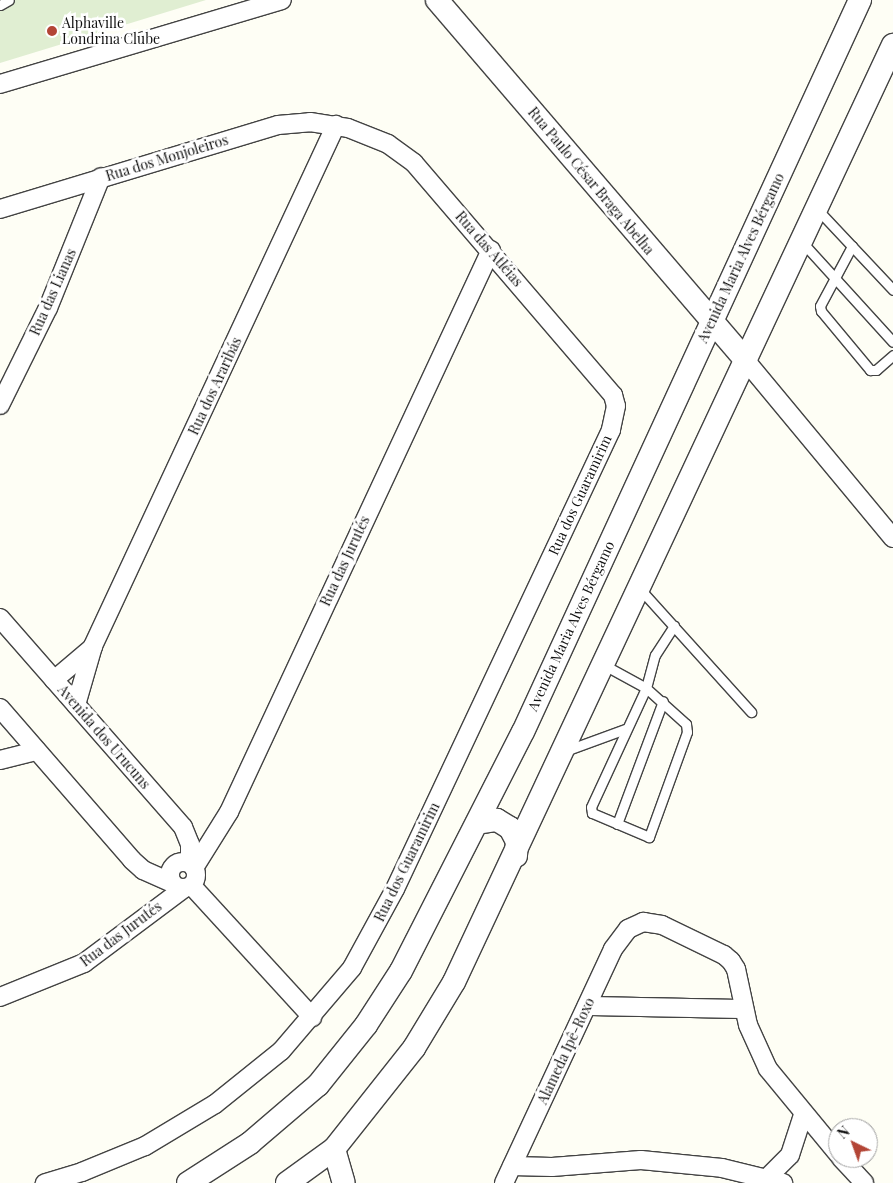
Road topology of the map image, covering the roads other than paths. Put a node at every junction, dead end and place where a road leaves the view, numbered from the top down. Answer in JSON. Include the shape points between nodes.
{"nodes":[{"id":1,"x":9,"y":0,"type":"edge"},
{"id":2,"x":282,"y":0,"type":"edge"},
{"id":3,"x":436,"y":0,"type":"edge"},
{"id":4,"x":860,"y":0,"type":"edge"},
{"id":5,"x":0,"y":4,"type":"edge"},
{"id":6,"x":893,"y":44,"type":"edge"},
{"id":7,"x":0,"y":84,"type":"edge"},
{"id":8,"x":336,"y":125,"type":"junction"},
{"id":9,"x":101,"y":177,"type":"junction"},
{"id":10,"x":0,"y":209,"type":"edge"},
{"id":11,"x":817,"y":209,"type":"junction"},
{"id":12,"x":802,"y":242,"type":"junction"},
{"id":13,"x":852,"y":246,"type":"junction"},
{"id":14,"x":490,"y":250,"type":"junction"},
{"id":15,"x":834,"y":278,"type":"junction"},
{"id":16,"x":893,"y":290,"type":"edge"},
{"id":17,"x":711,"y":322,"type":"junction"},
{"id":18,"x":893,"y":342,"type":"edge"},
{"id":19,"x":893,"y":355,"type":"edge"},
{"id":20,"x":746,"y":362,"type":"junction"},
{"id":21,"x":0,"y":405,"type":"edge"},
{"id":22,"x":616,"y":406,"type":"joint"},
{"id":23,"x":893,"y":538,"type":"edge"},
{"id":24,"x":639,"y":588,"type":"junction"},
{"id":25,"x":0,"y":618,"type":"edge"},
{"id":26,"x":674,"y":626,"type":"junction"},
{"id":27,"x":93,"y":646,"type":"junction"},
{"id":28,"x":604,"y":665,"type":"junction"},
{"id":29,"x":54,"y":680,"type":"junction"},
{"id":30,"x":646,"y":688,"type":"junction"},
{"id":31,"x":663,"y":701,"type":"junction"},
{"id":32,"x":76,"y":705,"type":"junction"},
{"id":33,"x":0,"y":708,"type":"edge"},
{"id":34,"x":751,"y":712,"type":"dead end"},
{"id":35,"x":625,"y":728,"type":"junction"},
{"id":36,"x":19,"y":730,"type":"junction"},
{"id":37,"x":37,"y":751,"type":"junction"},
{"id":38,"x":562,"y":752,"type":"junction"},
{"id":39,"x":0,"y":759,"type":"edge"},
{"id":40,"x":477,"y":823,"type":"junction"},
{"id":41,"x":618,"y":824,"type":"junction"},
{"id":42,"x":515,"y":857,"type":"junction"},
{"id":43,"x":192,"y":865,"type":"junction"},
{"id":44,"x":182,"y":886,"type":"junction"},
{"id":45,"x":0,"y":997,"type":"edge"},
{"id":46,"x":587,"y":1006,"type":"junction"},
{"id":47,"x":744,"y":1009,"type":"junction"},
{"id":48,"x":312,"y":1017,"type":"junction"},
{"id":49,"x":802,"y":1115,"type":"junction"},
{"id":50,"x":828,"y":1143,"type":"edge"},
{"id":51,"x":334,"y":1149,"type":"junction"},
{"id":52,"x":512,"y":1166,"type":"junction"},
{"id":53,"x":850,"y":1168,"type":"edge"},
{"id":54,"x":775,"y":1180,"type":"edge"},
{"id":55,"x":45,"y":1183,"type":"edge"},
{"id":56,"x":188,"y":1183,"type":"edge"},
{"id":57,"x":287,"y":1183,"type":"edge"},
{"id":58,"x":344,"y":1183,"type":"edge"},
{"id":59,"x":504,"y":1183,"type":"edge"},
{"id":60,"x":864,"y":1183,"type":"edge"}],
"edges":[{"from":1,"to":5,"type":"lane"},
{"from":2,"to":7,"type":"street"},
{"from":3,"to":17,"type":"street","name":"Rua Paulo César Braga Abelha"},
{"from":4,"to":17,"type":"street","name":"Avenida Maria Alves Bérgamo"},
{"from":6,"to":11,"type":"street"},
{"from":8,"to":9,"type":"street","name":"Rua dos Monjoleiros","via":[[304,122],[278,125]]},
{"from":8,"to":14,"type":"street","name":"Rua das Atléias","via":[[371,136],[408,157]]},
{"from":8,"to":27,"type":"street","name":"Rua dos Araribás"},
{"from":9,"to":10,"type":"street","name":"Rua dos Monjoleiros"},
{"from":9,"to":21,"type":"street","name":"Rua das Lianas","via":[[48,308]]},
{"from":11,"to":12,"type":"street"},
{"from":11,"to":13,"type":"lane"},
{"from":12,"to":15,"type":"lane"},
{"from":12,"to":20,"type":"street"},
{"from":13,"to":15,"type":"lane"},
{"from":13,"to":16,"type":"lane"},
{"from":14,"to":22,"type":"street","name":"Rua das Atléias","via":[[613,395]]},
{"from":14,"to":43,"type":"street","name":"Rua das Jurutés","via":[[229,812]]},
{"from":15,"to":18,"type":"lane"},
{"from":15,"to":19,"type":"lane","via":[[821,311],[870,370],[876,370]]},
{"from":17,"to":20,"type":"street","name":"Rua Paulo César Braga Abelha"},
{"from":17,"to":40,"type":"street","name":"Avenida Maria Alves Bérgamo","via":[[523,732]]},
{"from":20,"to":23,"type":"street"},
{"from":20,"to":24,"type":"street"},
{"from":22,"to":48,"type":"street","name":"Rua dos Guaramirim","via":[[611,430],[391,897],[352,968]]},
{"from":24,"to":26,"type":"lane"},
{"from":24,"to":28,"type":"street"},
{"from":25,"to":29,"type":"street","name":"Avenida dos Urucuns"},
{"from":26,"to":30,"type":"lane","via":[[655,655]]},
{"from":26,"to":34,"type":"lane"},
{"from":27,"to":29,"type":"street","name":"Rua dos Araribás"},
{"from":27,"to":32,"type":"street","name":"Rua dos Araribás"},
{"from":28,"to":30,"type":"lane"},
{"from":28,"to":38,"type":"street"},
{"from":29,"to":32,"type":"street","name":"Avenida dos Urucuns"},
{"from":30,"to":31,"type":"lane"},
{"from":30,"to":35,"type":"lane"},
{"from":31,"to":41,"type":"lane"},
{"from":31,"to":41,"type":"lane","via":[[679,715],[687,732],[652,835],[649,837]]},
{"from":32,"to":43,"type":"street","name":"Avenida dos Urucuns","via":[[183,827],[190,844]]},
{"from":33,"to":36,"type":"street"},
{"from":35,"to":38,"type":"lane"},
{"from":35,"to":41,"type":"lane","via":[[591,807],[592,812]]},
{"from":36,"to":37,"type":"street"},
{"from":36,"to":39,"type":"street"},
{"from":37,"to":39,"type":"street"},
{"from":37,"to":44,"type":"street","via":[[132,860],[143,870]]},
{"from":38,"to":42,"type":"street"},
{"from":40,"to":42,"type":"street","via":[[497,820],[510,828],[517,841]]},
{"from":40,"to":56,"type":"street","name":"Avenida Maria Alves Bérgamo","via":[[401,971],[343,1056],[318,1085],[274,1124]]},
{"from":42,"to":51,"type":"street","via":[[454,982],[414,1048]]},
{"from":43,"to":44,"type":"street","via":[[196,878]]},
{"from":43,"to":44,"type":"street","via":[[181,862],[173,866],[170,874]]},
{"from":44,"to":45,"type":"street","name":"Rua das Jurutés","via":[[84,963]]},
{"from":44,"to":48,"type":"street"},
{"from":46,"to":47,"type":"street"},
{"from":46,"to":47,"type":"street","name":"Alameda Ipê-Roxo","via":[[617,941],[635,924],[643,922],[662,925],[724,954],[736,969]]},
{"from":46,"to":52,"type":"street","name":"Alameda Ipê-Roxo"},
{"from":47,"to":49,"type":"street","via":[[753,1040],[768,1069]]},
{"from":48,"to":55,"type":"street","name":"Rua dos Guaramirim","via":[[263,1067],[184,1124],[122,1156]]},
{"from":49,"to":50,"type":"street"},
{"from":49,"to":54,"type":"street","via":[[790,1155]]},
{"from":51,"to":57,"type":"street"},
{"from":51,"to":58,"type":"street"},
{"from":52,"to":54,"type":"street","via":[[552,1167],[641,1160],[722,1168]]},
{"from":52,"to":59,"type":"street","name":"Alameda Ipê-Roxo"},
{"from":53,"to":60,"type":"street"}]}
